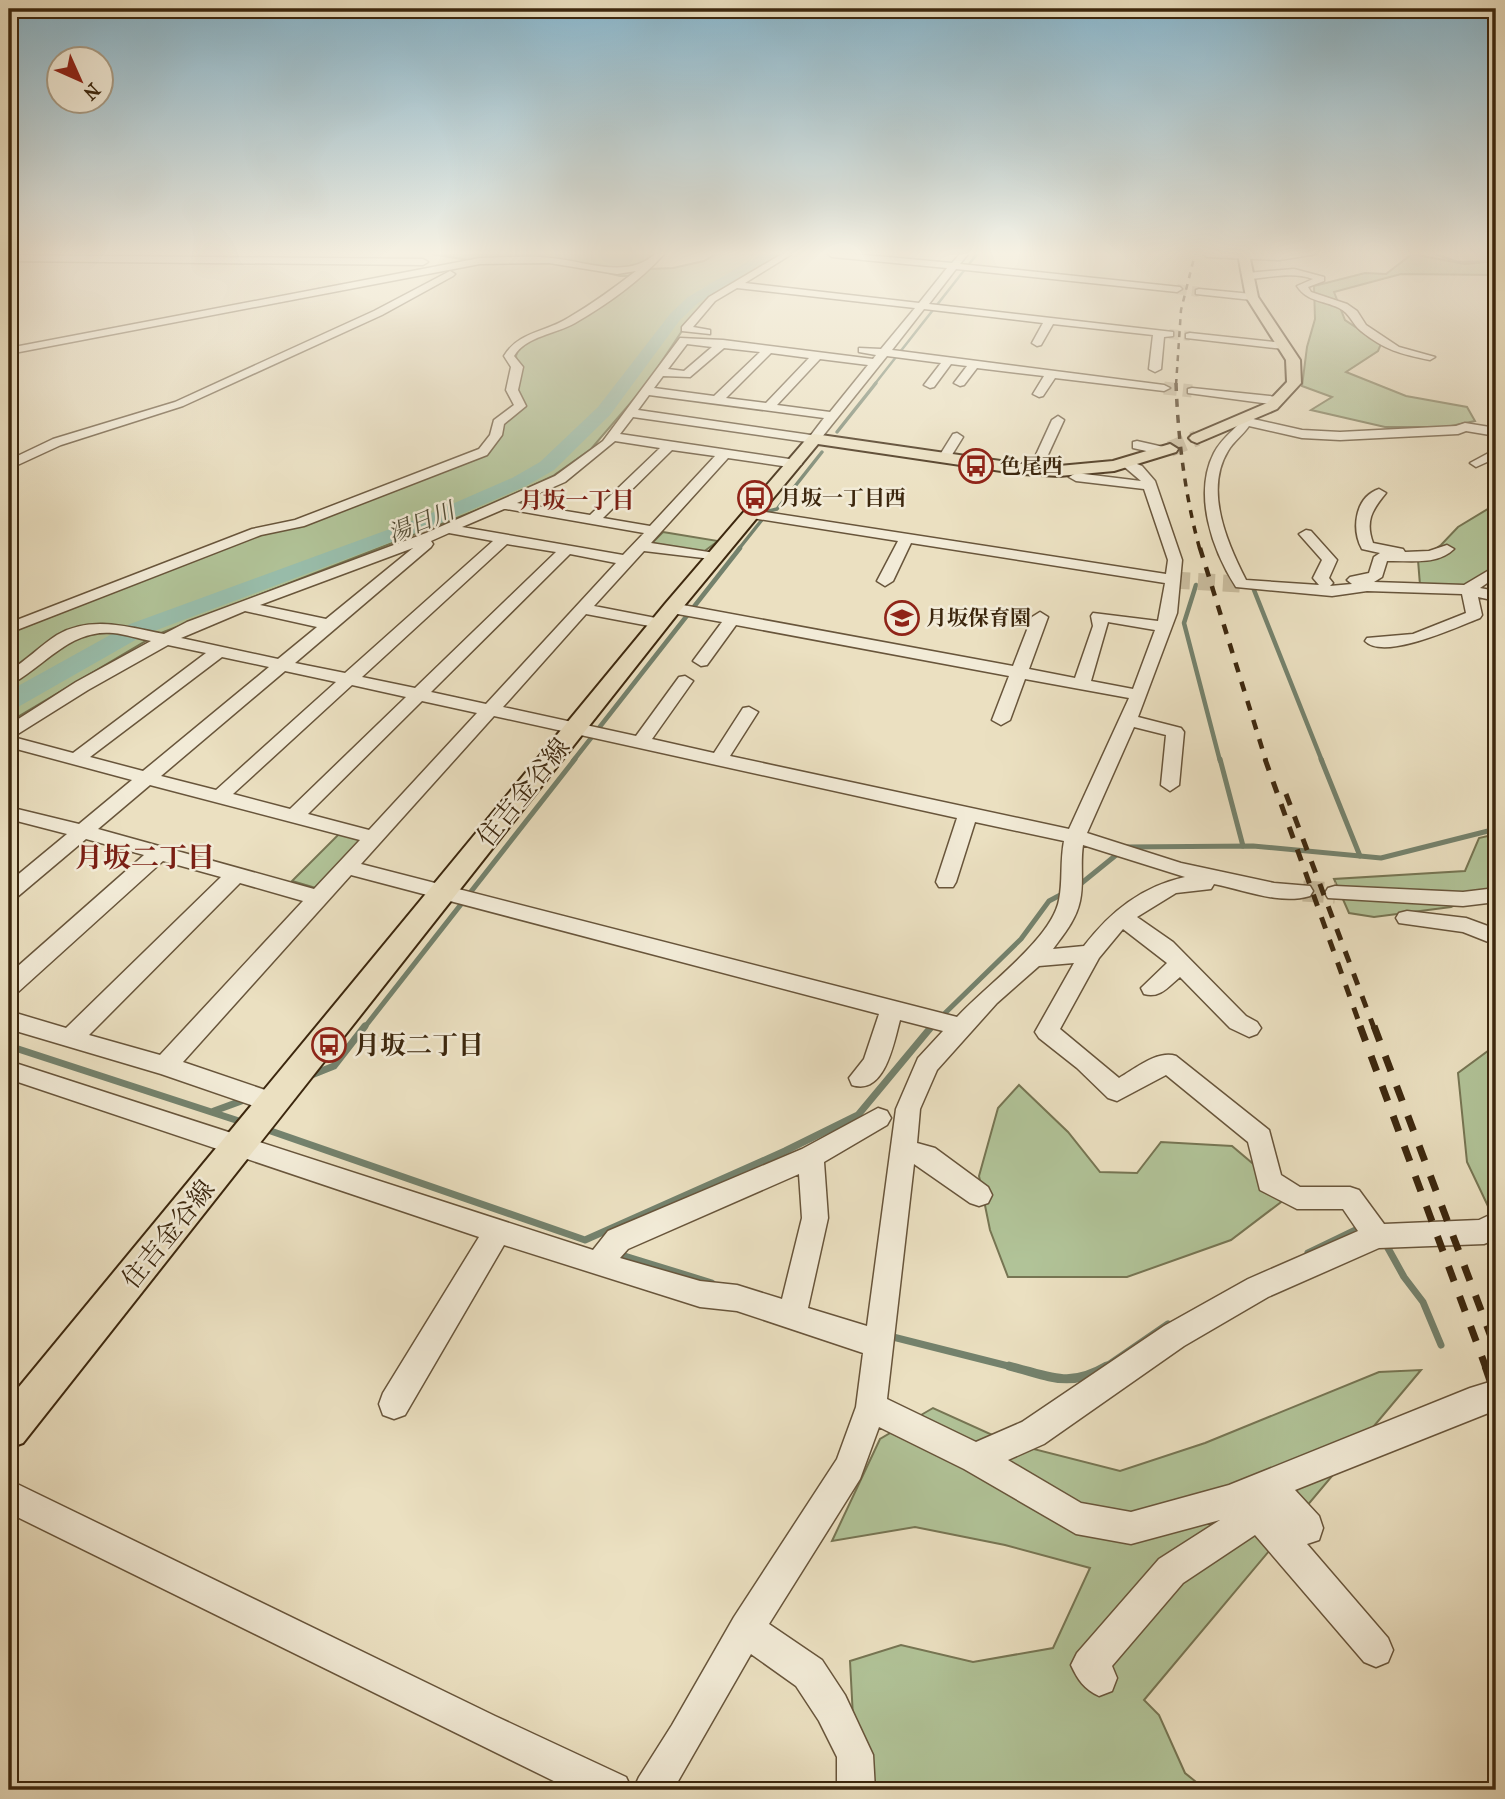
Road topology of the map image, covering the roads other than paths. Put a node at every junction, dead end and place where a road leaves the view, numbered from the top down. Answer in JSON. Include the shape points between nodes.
{"nodes":[{"id":1,"x":82,"y":338,"type":"edge"},
{"id":2,"x":324,"y":338,"type":"edge"},
{"id":3,"x":527,"y":338,"type":"edge"},
{"id":4,"x":760,"y":338,"type":"edge"},
{"id":5,"x":905,"y":338,"type":"edge"},
{"id":6,"x":1040,"y":338,"type":"edge"},
{"id":7,"x":1163,"y":338,"type":"edge"},
{"id":8,"x":1208,"y":338,"type":"tunnel mouth"},
{"id":9,"x":1279,"y":338,"type":"edge"},
{"id":10,"x":1378,"y":338,"type":"edge"},
{"id":11,"x":723,"y":343,"type":"junction"},
{"id":12,"x":1037,"y":344,"type":"dead end"},
{"id":13,"x":1284,"y":346,"type":"junction"},
{"id":14,"x":769,"y":349,"type":"junction"},
{"id":15,"x":9,"y":352,"type":"edge"},
{"id":16,"x":893,"y":354,"type":"junction"},
{"id":17,"x":818,"y":355,"type":"junction"},
{"id":18,"x":1430,"y":358,"type":"dead end"},
{"id":19,"x":948,"y":361,"type":"junction"},
{"id":20,"x":878,"y":363,"type":"junction"},
{"id":21,"x":974,"y":364,"type":"junction"},
{"id":22,"x":1155,"y":369,"type":"dead end"},
{"id":23,"x":661,"y":372,"type":"junction"},
{"id":24,"x":1051,"y":373,"type":"junction"},
{"id":25,"x":960,"y":383,"type":"dead end"},
{"id":26,"x":930,"y":385,"type":"dead end"},
{"id":27,"x":1164,"y":388,"type":"tunnel mouth"},
{"id":28,"x":648,"y":391,"type":"junction"},
{"id":29,"x":1192,"y":391,"type":"tunnel mouth"},
{"id":30,"x":1039,"y":394,"type":"dead end"},
{"id":31,"x":717,"y":400,"type":"junction"},
{"id":32,"x":1278,"y":401,"type":"junction"},
{"id":33,"x":769,"y":407,"type":"junction"},
{"id":34,"x":631,"y":413,"type":"junction"},
{"id":35,"x":833,"y":416,"type":"junction"},
{"id":36,"x":1058,"y":420,"type":"dead end"},
{"id":37,"x":1243,"y":421,"type":"junction"},
{"id":38,"x":1496,"y":432,"type":"edge"},
{"id":39,"x":612,"y":437,"type":"junction"},
{"id":40,"x":957,"y":437,"type":"dead end"},
{"id":41,"x":1197,"y":438,"type":"tunnel mouth"},
{"id":42,"x":814,"y":439,"type":"junction"},
{"id":43,"x":1138,"y":445,"type":"dead end"},
{"id":44,"x":669,"y":446,"type":"junction"},
{"id":45,"x":1167,"y":450,"type":"joint"},
{"id":46,"x":1496,"y":453,"type":"edge"},
{"id":47,"x":724,"y":454,"type":"junction"},
{"id":48,"x":944,"y":458,"type":"junction"},
{"id":49,"x":1476,"y":463,"type":"dead end"},
{"id":50,"x":796,"y":464,"type":"junction"},
{"id":51,"x":1127,"y":464,"type":"junction"},
{"id":52,"x":9,"y":465,"type":"edge"},
{"id":53,"x":1035,"y":470,"type":"junction"},
{"id":54,"x":1076,"y":477,"type":"dead end"},
{"id":55,"x":1150,"y":486,"type":"junction"},
{"id":56,"x":1379,"y":493,"type":"dead end"},
{"id":57,"x":506,"y":505,"type":"junction"},
{"id":58,"x":761,"y":516,"type":"junction"},
{"id":59,"x":593,"y":520,"type":"junction"},
{"id":60,"x":444,"y":531,"type":"junction"},
{"id":61,"x":655,"y":531,"type":"junction"},
{"id":62,"x":1306,"y":534,"type":"dead end"},
{"id":63,"x":504,"y":539,"type":"junction"},
{"id":64,"x":906,"y":540,"type":"junction"},
{"id":65,"x":642,"y":546,"type":"junction"},
{"id":66,"x":1447,"y":549,"type":"dead end"},
{"id":67,"x":566,"y":550,"type":"junction"},
{"id":68,"x":715,"y":557,"type":"junction"},
{"id":69,"x":1424,"y":558,"type":"junction"},
{"id":70,"x":628,"y":560,"type":"junction"},
{"id":71,"x":1496,"y":570,"type":"edge"},
{"id":72,"x":1173,"y":580,"type":"junction"},
{"id":73,"x":885,"y":581,"type":"dead end"},
{"id":74,"x":1319,"y":587,"type":"junction"},
{"id":75,"x":1469,"y":589,"type":"junction"},
{"id":76,"x":1496,"y":596,"type":"edge"},
{"id":77,"x":243,"y":607,"type":"junction"},
{"id":78,"x":582,"y":609,"type":"junction"},
{"id":79,"x":679,"y":614,"type":"junction"},
{"id":80,"x":1040,"y":617,"type":"dead end"},
{"id":81,"x":732,"y":619,"type":"junction"},
{"id":82,"x":330,"y":625,"type":"junction"},
{"id":83,"x":1164,"y":627,"type":"junction"},
{"id":84,"x":9,"y":628,"type":"edge"},
{"id":85,"x":165,"y":639,"type":"junction"},
{"id":86,"x":1373,"y":641,"type":"dead end"},
{"id":87,"x":218,"y":652,"type":"junction"},
{"id":88,"x":701,"y":661,"type":"dead end"},
{"id":89,"x":283,"y":666,"type":"junction"},
{"id":90,"x":9,"y":678,"type":"edge"},
{"id":91,"x":1017,"y":678,"type":"junction"},
{"id":92,"x":349,"y":679,"type":"junction"},
{"id":93,"x":685,"y":681,"type":"dead end"},
{"id":94,"x":1082,"y":683,"type":"junction"},
{"id":95,"x":419,"y":695,"type":"junction"},
{"id":96,"x":1139,"y":695,"type":"junction"},
{"id":97,"x":491,"y":710,"type":"junction"},
{"id":98,"x":749,"y":712,"type":"dead end"},
{"id":99,"x":1001,"y":720,"type":"dead end"},
{"id":100,"x":1128,"y":720,"type":"junction"},
{"id":101,"x":589,"y":732,"type":"junction"},
{"id":102,"x":9,"y":733,"type":"edge"},
{"id":103,"x":9,"y":742,"type":"edge"},
{"id":104,"x":640,"y":743,"type":"junction"},
{"id":105,"x":75,"y":760,"type":"junction"},
{"id":106,"x":718,"y":760,"type":"junction"},
{"id":107,"x":145,"y":779,"type":"junction"},
{"id":108,"x":1170,"y":785,"type":"dead end"},
{"id":109,"x":218,"y":797,"type":"junction"},
{"id":110,"x":9,"y":813,"type":"edge"},
{"id":111,"x":968,"y":814,"type":"junction"},
{"id":112,"x":293,"y":817,"type":"junction"},
{"id":113,"x":84,"y":832,"type":"junction"},
{"id":114,"x":1075,"y":837,"type":"junction"},
{"id":115,"x":373,"y":838,"type":"junction"},
{"id":116,"x":159,"y":853,"type":"junction"},
{"id":117,"x":346,"y":867,"type":"junction"},
{"id":118,"x":237,"y":874,"type":"junction"},
{"id":119,"x":946,"y":883,"type":"dead end"},
{"id":120,"x":1272,"y":889,"type":"junction"},
{"id":121,"x":1303,"y":891,"type":"tunnel mouth"},
{"id":122,"x":9,"y":893,"type":"edge"},
{"id":123,"x":1335,"y":893,"type":"tunnel mouth"},
{"id":124,"x":1496,"y":895,"type":"edge"},
{"id":125,"x":458,"y":897,"type":"junction"},
{"id":126,"x":319,"y":898,"type":"junction"},
{"id":127,"x":1122,"y":917,"type":"junction"},
{"id":128,"x":1407,"y":918,"type":"dead end"},
{"id":129,"x":1496,"y":937,"type":"edge"},
{"id":130,"x":1090,"y":953,"type":"junction"},
{"id":131,"x":1033,"y":959,"type":"junction"},
{"id":132,"x":1182,"y":963,"type":"junction"},
{"id":133,"x":9,"y":987,"type":"edge"},
{"id":134,"x":1152,"y":988,"type":"dead end"},
{"id":135,"x":892,"y":1009,"type":"junction"},
{"id":136,"x":9,"y":1020,"type":"edge"},
{"id":137,"x":956,"y":1025,"type":"junction"},
{"id":138,"x":1249,"y":1028,"type":"dead end"},
{"id":139,"x":69,"y":1039,"type":"junction"},
{"id":140,"x":165,"y":1066,"type":"junction"},
{"id":141,"x":9,"y":1070,"type":"edge"},
{"id":142,"x":300,"y":1070,"type":"joint"},
{"id":143,"x":861,"y":1078,"type":"dead end"},
{"id":144,"x":258,"y":1114,"type":"junction"},
{"id":145,"x":878,"y":1118,"type":"dead end"},
{"id":146,"x":903,"y":1150,"type":"junction"},
{"id":147,"x":811,"y":1157,"type":"junction"},
{"id":148,"x":979,"y":1195,"type":"dead end"},
{"id":149,"x":1496,"y":1224,"type":"edge"},
{"id":150,"x":498,"y":1230,"type":"junction"},
{"id":151,"x":1380,"y":1233,"type":"junction"},
{"id":152,"x":599,"y":1263,"type":"junction"},
{"id":153,"x":794,"y":1308,"type":"junction"},
{"id":154,"x":880,"y":1335,"type":"junction"},
{"id":155,"x":1483,"y":1399,"type":"edge"},
{"id":156,"x":394,"y":1404,"type":"dead end"},
{"id":157,"x":871,"y":1407,"type":"junction"},
{"id":158,"x":9,"y":1429,"type":"edge"},
{"id":159,"x":975,"y":1458,"type":"junction"},
{"id":160,"x":9,"y":1496,"type":"edge"},
{"id":161,"x":1257,"y":1498,"type":"junction"},
{"id":162,"x":1307,"y":1528,"type":"dead end"},
{"id":163,"x":746,"y":1629,"type":"junction"},
{"id":164,"x":1376,"y":1650,"type":"dead end"},
{"id":165,"x":1099,"y":1678,"type":"dead end"},
{"id":166,"x":613,"y":1790,"type":"edge"},
{"id":167,"x":652,"y":1790,"type":"edge"},
{"id":168,"x":856,"y":1790,"type":"edge"}],
"edges":[{"from":1,"to":15,"type":"street"},
{"from":2,"to":52,"type":"street","via":[[179,404],[57,442]]},
{"from":3,"to":84,"type":"street","via":[[509,355],[517,367],[512,390],[520,406],[498,423],[496,435],[483,452],[299,523],[257,532]]},
{"from":4,"to":16,"type":"street"},
{"from":5,"to":16,"type":"street"},
{"from":6,"to":12,"type":"street"},
{"from":7,"to":22,"type":"street"},
{"from":8,"to":13,"type":"street"},
{"from":9,"to":13,"type":"main road"},
{"from":10,"to":18,"type":"street","via":[[1396,350]]},
{"from":11,"to":14,"type":"street"},
{"from":11,"to":23,"type":"street","via":[[686,375]]},
{"from":11,"to":23,"type":"street","via":[[684,340]]},
{"from":13,"to":32,"type":"main road","via":[[1293,360],[1294,383]]},
{"from":14,"to":17,"type":"street"},
{"from":14,"to":31,"type":"street"},
{"from":16,"to":19,"type":"street"},
{"from":16,"to":20,"type":"street"},
{"from":17,"to":20,"type":"street"},
{"from":17,"to":33,"type":"street"},
{"from":19,"to":21,"type":"street"},
{"from":19,"to":26,"type":"street"},
{"from":20,"to":35,"type":"street"},
{"from":21,"to":24,"type":"street"},
{"from":21,"to":25,"type":"street"},
{"from":23,"to":28,"type":"street"},
{"from":24,"to":27,"type":"street"},
{"from":24,"to":30,"type":"street"},
{"from":28,"to":31,"type":"street"},
{"from":28,"to":34,"type":"street"},
{"from":29,"to":32,"type":"street"},
{"from":31,"to":33,"type":"street"},
{"from":32,"to":37,"type":"main road"},
{"from":33,"to":35,"type":"street"},
{"from":34,"to":39,"type":"street"},
{"from":34,"to":42,"type":"street"},
{"from":35,"to":42,"type":"street"},
{"from":36,"to":53,"type":"street"},
{"from":37,"to":38,"type":"street","via":[[1302,434],[1340,436],[1465,427]]},
{"from":37,"to":41,"type":"main road"},
{"from":37,"to":74,"type":"street","via":[[1213,470],[1212,503],[1232,567],[1241,584]]},
{"from":39,"to":44,"type":"street"},
{"from":39,"to":57,"type":"street","via":[[560,479]]},
{"from":40,"to":48,"type":"street"},
{"from":42,"to":48,"type":"main road"},
{"from":42,"to":50,"type":"main road","name":"住吉金谷線"},
{"from":43,"to":45,"type":"street"},
{"from":44,"to":47,"type":"street"},
{"from":44,"to":59,"type":"street"},
{"from":45,"to":51,"type":"main road"},
{"from":46,"to":49,"type":"street"},
{"from":47,"to":50,"type":"street"},
{"from":47,"to":61,"type":"street"},
{"from":48,"to":53,"type":"main road"},
{"from":50,"to":58,"type":"main road","name":"住吉金谷線"},
{"from":51,"to":53,"type":"main road"},
{"from":51,"to":55,"type":"street","via":[[1144,475]]},
{"from":54,"to":55,"type":"street"},
{"from":55,"to":72,"type":"street","via":[[1175,560]]},
{"from":56,"to":69,"type":"street","via":[[1364,508],[1361,532],[1367,546]]},
{"from":57,"to":59,"type":"street"},
{"from":57,"to":60,"type":"street"},
{"from":58,"to":64,"type":"street"},
{"from":58,"to":68,"type":"main road","name":"住吉金谷線"},
{"from":59,"to":61,"type":"street"},
{"from":60,"to":63,"type":"street"},
{"from":60,"to":77,"type":"street"},
{"from":60,"to":82,"type":"street"},
{"from":61,"to":65,"type":"street"},
{"from":62,"to":74,"type":"street","via":[[1330,560]]},
{"from":63,"to":67,"type":"street"},
{"from":63,"to":92,"type":"street"},
{"from":64,"to":72,"type":"street"},
{"from":64,"to":73,"type":"street"},
{"from":65,"to":68,"type":"street"},
{"from":65,"to":70,"type":"street"},
{"from":66,"to":69,"type":"street"},
{"from":67,"to":70,"type":"street"},
{"from":67,"to":95,"type":"street"},
{"from":68,"to":79,"type":"main road","name":"住吉金谷線"},
{"from":69,"to":74,"type":"street","via":[[1381,557],[1375,578]]},
{"from":70,"to":78,"type":"street"},
{"from":71,"to":75,"type":"street"},
{"from":72,"to":83,"type":"street"},
{"from":74,"to":75,"type":"street","via":[[1332,592],[1367,586]]},
{"from":75,"to":76,"type":"street"},
{"from":75,"to":86,"type":"street","via":[[1474,615],[1415,639]]},
{"from":77,"to":82,"type":"street"},
{"from":77,"to":85,"type":"street"},
{"from":78,"to":79,"type":"street"},
{"from":78,"to":97,"type":"street"},
{"from":79,"to":81,"type":"street"},
{"from":79,"to":101,"type":"main road","name":"住吉金谷線"},
{"from":80,"to":91,"type":"street"},
{"from":81,"to":88,"type":"street"},
{"from":81,"to":91,"type":"street","via":[[926,655],[922,666]]},
{"from":82,"to":89,"type":"street"},
{"from":83,"to":94,"type":"street","via":[[1099,616],[1101,626]]},
{"from":83,"to":96,"type":"street"},
{"from":85,"to":87,"type":"street"},
{"from":85,"to":90,"type":"street","via":[[90,627],[49,646]]},
{"from":85,"to":102,"type":"street"},
{"from":87,"to":89,"type":"street"},
{"from":87,"to":105,"type":"street"},
{"from":89,"to":92,"type":"street"},
{"from":89,"to":107,"type":"street"},
{"from":91,"to":94,"type":"street"},
{"from":91,"to":99,"type":"street"},
{"from":92,"to":95,"type":"street"},
{"from":92,"to":109,"type":"street"},
{"from":93,"to":104,"type":"street"},
{"from":94,"to":96,"type":"street"},
{"from":95,"to":97,"type":"street"},
{"from":95,"to":112,"type":"street"},
{"from":96,"to":100,"type":"street"},
{"from":97,"to":101,"type":"street"},
{"from":97,"to":115,"type":"street"},
{"from":98,"to":106,"type":"street"},
{"from":100,"to":108,"type":"street","via":[[1175,732]]},
{"from":100,"to":114,"type":"street"},
{"from":101,"to":104,"type":"street"},
{"from":101,"to":125,"type":"main road","name":"住吉金谷線"},
{"from":103,"to":105,"type":"street"},
{"from":104,"to":106,"type":"street"},
{"from":105,"to":107,"type":"street"},
{"from":106,"to":111,"type":"street"},
{"from":107,"to":109,"type":"street"},
{"from":107,"to":113,"type":"street"},
{"from":109,"to":112,"type":"street"},
{"from":110,"to":113,"type":"street"},
{"from":111,"to":114,"type":"street"},
{"from":111,"to":119,"type":"street"},
{"from":112,"to":115,"type":"street"},
{"from":113,"to":116,"type":"street"},
{"from":113,"to":122,"type":"street"},
{"from":114,"to":120,"type":"street","via":[[1222,881]]},
{"from":114,"to":131,"type":"street","via":[[1062,922]]},
{"from":115,"to":117,"type":"street"},
{"from":116,"to":118,"type":"street"},
{"from":116,"to":133,"type":"street"},
{"from":117,"to":125,"type":"street"},
{"from":117,"to":126,"type":"street"},
{"from":118,"to":126,"type":"street"},
{"from":118,"to":139,"type":"street"},
{"from":120,"to":121,"type":"street"},
{"from":120,"to":127,"type":"street","via":[[1174,885]]},
{"from":123,"to":124,"type":"street","via":[[1463,899]]},
{"from":125,"to":135,"type":"street"},
{"from":125,"to":142,"type":"main road","name":"住吉金谷線"},
{"from":126,"to":140,"type":"street"},
{"from":127,"to":130,"type":"street"},
{"from":127,"to":132,"type":"street"},
{"from":128,"to":129,"type":"street","via":[[1466,925]]},
{"from":130,"to":131,"type":"street"},
{"from":130,"to":151,"type":"street","via":[[1047,1032],[1117,1091],[1167,1063],[1260,1137],[1269,1182],[1297,1198],[1350,1198]]},
{"from":131,"to":137,"type":"street"},
{"from":132,"to":134,"type":"street"},
{"from":132,"to":138,"type":"street"},
{"from":135,"to":137,"type":"street"},
{"from":135,"to":143,"type":"street","via":[[875,1064]]},
{"from":136,"to":139,"type":"street"},
{"from":137,"to":146,"type":"street","via":[[927,1065],[908,1109]]},
{"from":139,"to":140,"type":"street"},
{"from":140,"to":144,"type":"street"},
{"from":141,"to":144,"type":"street"},
{"from":142,"to":144,"type":"main road","name":"住吉金谷線"},
{"from":144,"to":150,"type":"street"},
{"from":144,"to":158,"type":"main road","name":"住吉金谷線"},
{"from":145,"to":147,"type":"street"},
{"from":146,"to":148,"type":"street","via":[[926,1156]]},
{"from":146,"to":154,"type":"street"},
{"from":147,"to":152,"type":"street","via":[[618,1240]]},
{"from":147,"to":153,"type":"street","via":[[815,1218]]},
{"from":149,"to":151,"type":"street","via":[[1484,1232]]},
{"from":150,"to":152,"type":"street"},
{"from":150,"to":156,"type":"street"},
{"from":151,"to":159,"type":"street","via":[[1258,1288],[1174,1336],[1033,1433]]},
{"from":152,"to":153,"type":"street","via":[[700,1294]]},
{"from":153,"to":154,"type":"street"},
{"from":154,"to":157,"type":"street"},
{"from":155,"to":161,"type":"street"},
{"from":157,"to":159,"type":"street"},
{"from":157,"to":163,"type":"street","via":[[849,1468]]},
{"from":159,"to":161,"type":"street","via":[[1076,1518],[1131,1528]]},
{"from":160,"to":166,"type":"street"},
{"from":161,"to":162,"type":"street"},
{"from":161,"to":164,"type":"street"},
{"from":161,"to":165,"type":"street","via":[[1171,1571],[1088,1665]]},
{"from":163,"to":167,"type":"street"},
{"from":163,"to":168,"type":"street","via":[[809,1673],[855,1755]]}]}
